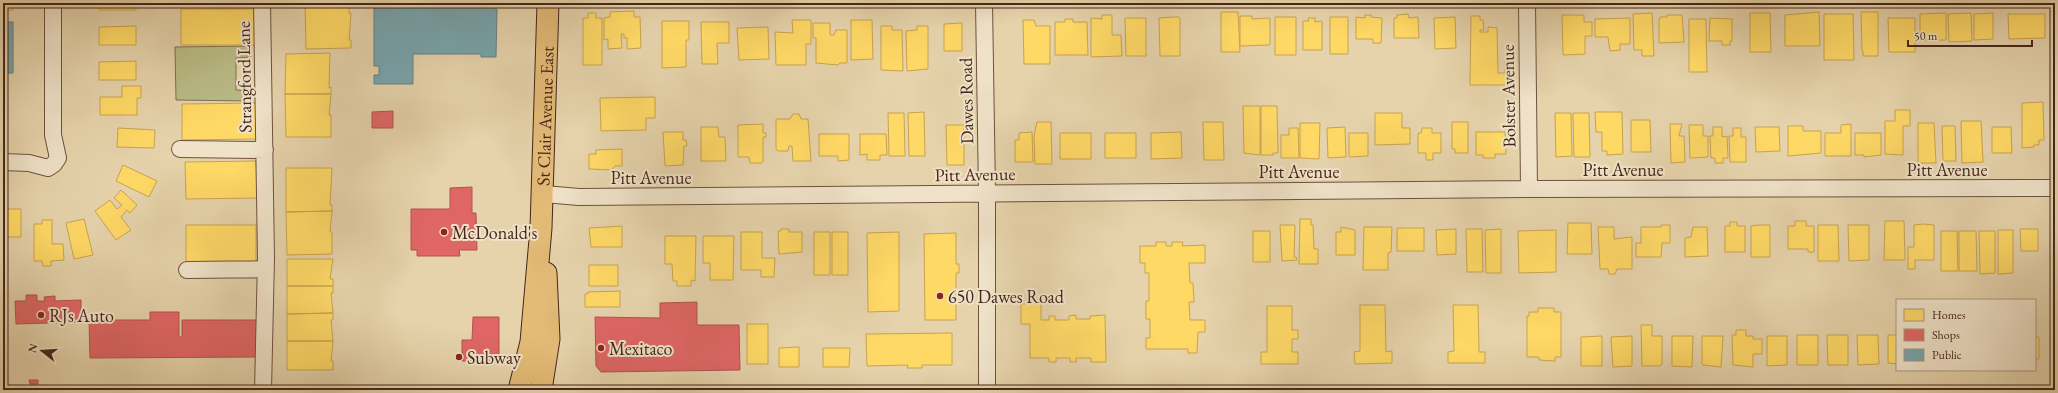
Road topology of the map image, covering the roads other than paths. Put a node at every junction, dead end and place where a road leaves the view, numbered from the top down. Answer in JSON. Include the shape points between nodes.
{"nodes":[{"id":1,"x":53,"y":3,"type":"edge"},
{"id":2,"x":262,"y":3,"type":"edge"},
{"id":3,"x":548,"y":3,"type":"edge"},
{"id":4,"x":984,"y":3,"type":"edge"},
{"id":5,"x":1527,"y":3,"type":"edge"},
{"id":6,"x":180,"y":149,"type":"dead end"},
{"id":7,"x":265,"y":150,"type":"junction"},
{"id":8,"x":3,"y":162,"type":"edge"},
{"id":9,"x":2055,"y":188,"type":"edge"},
{"id":10,"x":1529,"y":189,"type":"junction"},
{"id":11,"x":987,"y":193,"type":"junction"},
{"id":12,"x":544,"y":194,"type":"junction"},
{"id":13,"x":541,"y":228,"type":"junction"},
{"id":14,"x":266,"y":269,"type":"junction"},
{"id":15,"x":187,"y":270,"type":"dead end"},
{"id":16,"x":264,"y":390,"type":"edge"},
{"id":17,"x":519,"y":390,"type":"edge"},
{"id":18,"x":541,"y":390,"type":"edge"},
{"id":19,"x":987,"y":390,"type":"edge"}],
"edges":[{"from":1,"to":8,"type":"street","via":[[53,135],[58,158],[48,168],[29,163]]},
{"from":2,"to":7,"type":"street","name":"Strangford Lane"},
{"from":3,"to":12,"type":"main road","name":"St Clair Avenue East"},
{"from":4,"to":11,"type":"street","name":"Dawes Road"},
{"from":5,"to":10,"type":"street","name":"Bolster Avenue"},
{"from":6,"to":7,"type":"street","name":"Strangford Lane"},
{"from":7,"to":14,"type":"street","name":"Strangford Lane"},
{"from":9,"to":10,"type":"street","name":"Pitt Avenue"},
{"from":10,"to":11,"type":"street","name":"Pitt Avenue"},
{"from":11,"to":12,"type":"street","name":"Pitt Avenue","via":[[587,197]]},
{"from":11,"to":19,"type":"street","name":"Dawes Road"},
{"from":12,"to":13,"type":"main road","name":"St Clair Avenue East"},
{"from":13,"to":17,"type":"main road","name":"St Clair Avenue East","via":[[531,342]]},
{"from":13,"to":18,"type":"main road","name":"St Clair Avenue East","via":[[548,287],[550,339]]},
{"from":14,"to":15,"type":"street"},
{"from":14,"to":16,"type":"street","name":"Strangford Lane"}]}
